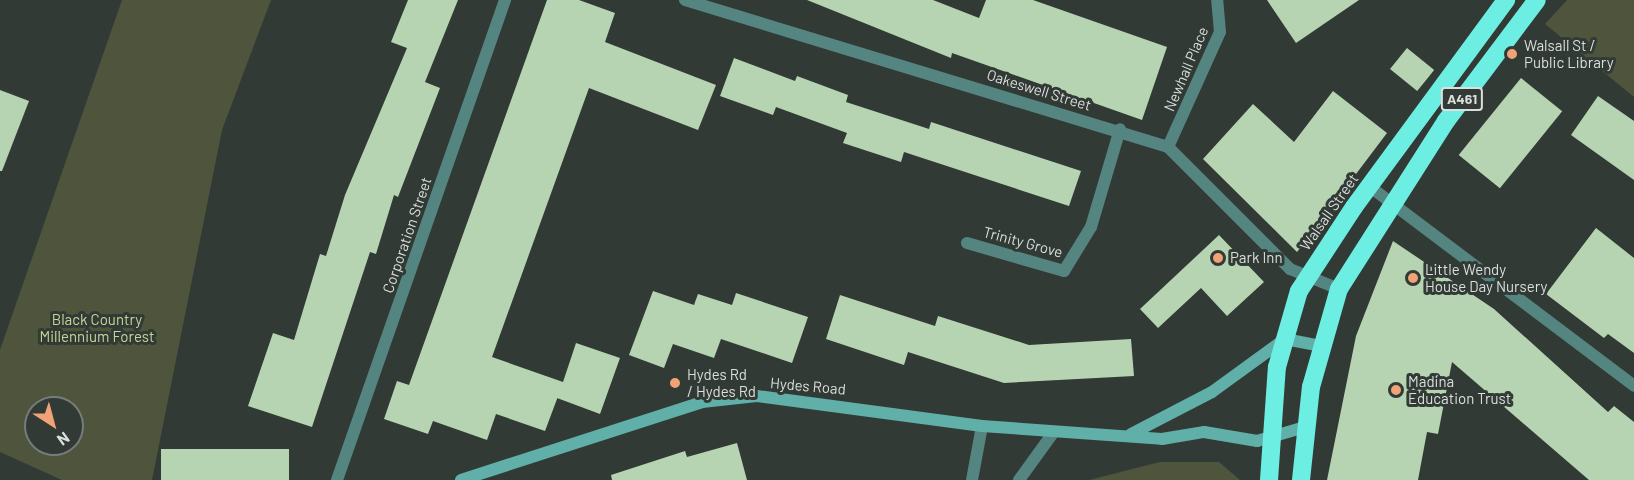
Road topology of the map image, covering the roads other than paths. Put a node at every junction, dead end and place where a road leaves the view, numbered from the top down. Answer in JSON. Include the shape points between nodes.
{"nodes":[{"id":1,"x":505,"y":0,"type":"edge"},
{"id":2,"x":685,"y":0,"type":"edge"},
{"id":3,"x":1217,"y":0,"type":"edge"},
{"id":4,"x":1506,"y":0,"type":"edge"},
{"id":5,"x":1538,"y":0,"type":"edge"},
{"id":6,"x":1120,"y":129,"type":"junction"},
{"id":7,"x":1168,"y":147,"type":"junction"},
{"id":8,"x":1369,"y":186,"type":"junction"},
{"id":9,"x":1392,"y":201,"type":"junction"},
{"id":10,"x":967,"y":243,"type":"dead end"},
{"id":11,"x":1307,"y":277,"type":"junction"},
{"id":12,"x":1339,"y":289,"type":"junction"},
{"id":13,"x":1285,"y":339,"type":"junction"},
{"id":14,"x":1320,"y":346,"type":"junction"},
{"id":15,"x":1634,"y":386,"type":"edge"},
{"id":16,"x":982,"y":426,"type":"junction"},
{"id":17,"x":1305,"y":427,"type":"junction"},
{"id":18,"x":1053,"y":433,"type":"junction"},
{"id":19,"x":1131,"y":434,"type":"junction"},
{"id":20,"x":1268,"y":439,"type":"junction"},
{"id":21,"x":336,"y":480,"type":"edge"},
{"id":22,"x":461,"y":480,"type":"edge"},
{"id":23,"x":972,"y":480,"type":"edge"},
{"id":24,"x":1019,"y":480,"type":"edge"},
{"id":25,"x":1269,"y":480,"type":"edge"},
{"id":26,"x":1301,"y":480,"type":"edge"}],
"edges":[{"from":1,"to":21,"type":"street","name":"Corporation Street"},
{"from":2,"to":6,"type":"street","name":"Oakeswell Street"},
{"from":3,"to":7,"type":"street","name":"Newhall Place","via":[[1221,32]]},
{"from":4,"to":8,"type":"highway","name":"Walsall Street"},
{"from":5,"to":9,"type":"highway","number":"A461"},
{"from":6,"to":7,"type":"street","name":"Oakeswell Street"},
{"from":6,"to":10,"type":"street","name":"Trinity Grove","via":[[1091,227],[1064,271]]},
{"from":7,"to":11,"type":"street","name":"Oakeswell Street","via":[[1273,254]]},
{"from":8,"to":9,"type":"street"},
{"from":8,"to":11,"type":"highway","name":"Walsall Street"},
{"from":9,"to":12,"type":"highway","number":"A461"},
{"from":9,"to":15,"type":"street"},
{"from":11,"to":12,"type":"street","name":"Oakeswell Street"},
{"from":11,"to":13,"type":"highway","name":"Walsall Street"},
{"from":12,"to":14,"type":"highway","number":"A461"},
{"from":13,"to":14,"type":"street"},
{"from":13,"to":19,"type":"street","via":[[1212,392]]},
{"from":13,"to":20,"type":"highway","name":"Walsall Street"},
{"from":14,"to":17,"type":"highway","number":"A461"},
{"from":16,"to":18,"type":"street","name":"Hydes Road"},
{"from":16,"to":22,"type":"street","name":"Hydes Road","via":[[757,396],[702,402]]},
{"from":16,"to":23,"type":"street"},
{"from":17,"to":20,"type":"street"},
{"from":17,"to":26,"type":"highway","number":"A461"},
{"from":18,"to":19,"type":"street","name":"Hydes Road"},
{"from":18,"to":24,"type":"street"},
{"from":19,"to":20,"type":"street","name":"Hydes Road","via":[[1162,439],[1204,432]]},
{"from":20,"to":25,"type":"highway","name":"Walsall Street"}]}
